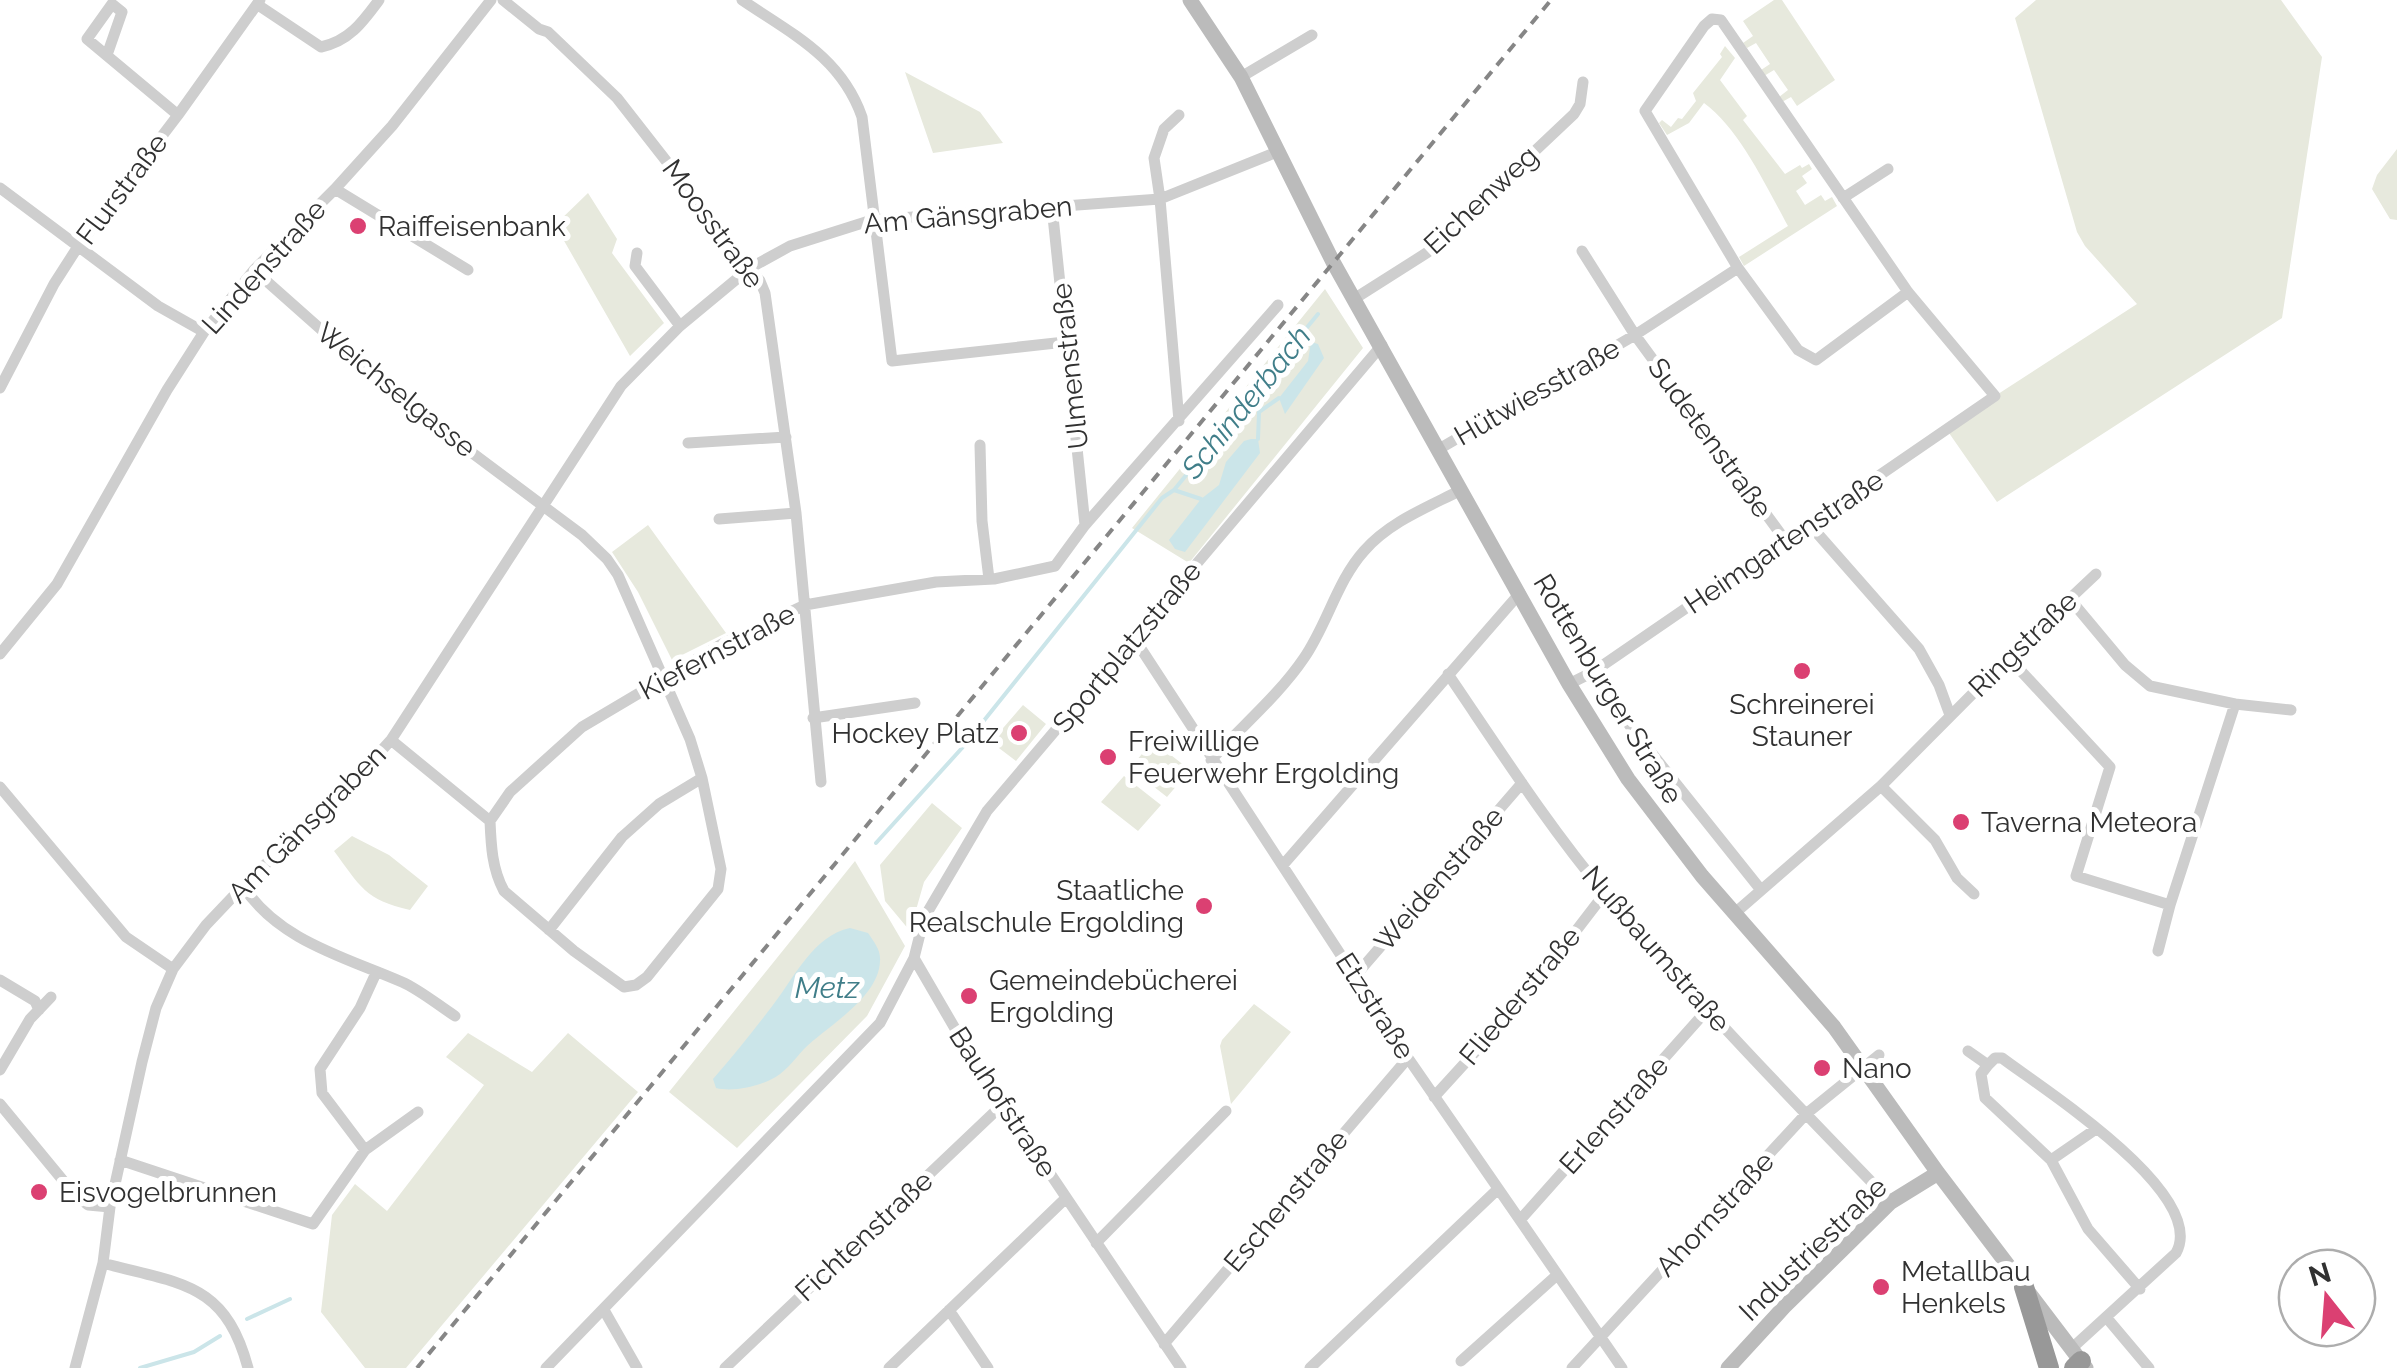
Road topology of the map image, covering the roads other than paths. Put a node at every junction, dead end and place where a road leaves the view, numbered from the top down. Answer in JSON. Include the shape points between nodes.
{"nodes":[{"id":1,"x":378,"y":0,"type":"edge"},
{"id":2,"x":491,"y":0,"type":"edge"},
{"id":3,"x":503,"y":0,"type":"edge"},
{"id":4,"x":742,"y":0,"type":"edge"},
{"id":5,"x":1190,"y":0,"type":"edge"},
{"id":6,"x":259,"y":3,"type":"edge"},
{"id":7,"x":1312,"y":35,"type":"dead end"},
{"id":8,"x":107,"y":54,"type":"dead end"},
{"id":9,"x":1241,"y":77,"type":"junction"},
{"id":10,"x":1582,"y":82,"type":"dead end"},
{"id":11,"x":1179,"y":115,"type":"dead end"},
{"id":12,"x":178,"y":116,"type":"junction"},
{"id":13,"x":1276,"y":152,"type":"junction"},
{"id":14,"x":1888,"y":169,"type":"dead end"},
{"id":15,"x":0,"y":188,"type":"edge"},
{"id":16,"x":335,"y":189,"type":"junction"},
{"id":17,"x":1160,"y":198,"type":"junction"},
{"id":18,"x":1843,"y":198,"type":"junction"},
{"id":19,"x":1052,"y":207,"type":"junction"},
{"id":20,"x":872,"y":220,"type":"junction"},
{"id":21,"x":80,"y":245,"type":"junction"},
{"id":22,"x":1582,"y":251,"type":"dead end"},
{"id":23,"x":637,"y":253,"type":"dead end"},
{"id":24,"x":750,"y":268,"type":"junction"},
{"id":25,"x":1738,"y":268,"type":"junction"},
{"id":26,"x":254,"y":270,"type":"junction"},
{"id":27,"x":468,"y":270,"type":"dead end"},
{"id":28,"x":1908,"y":292,"type":"junction"},
{"id":29,"x":1354,"y":299,"type":"junction"},
{"id":30,"x":1278,"y":305,"type":"dead end"},
{"id":31,"x":680,"y":326,"type":"junction"},
{"id":32,"x":204,"y":332,"type":"junction"},
{"id":33,"x":1635,"y":336,"type":"junction"},
{"id":34,"x":1065,"y":342,"type":"junction"},
{"id":35,"x":1382,"y":345,"type":"junction"},
{"id":36,"x":6,"y":362,"type":"edge"},
{"id":37,"x":0,"y":388,"type":"edge"},
{"id":38,"x":1179,"y":421,"type":"junction"},
{"id":39,"x":786,"y":437,"type":"junction"},
{"id":40,"x":688,"y":442,"type":"dead end"},
{"id":41,"x":980,"y":445,"type":"dead end"},
{"id":42,"x":1439,"y":449,"type":"junction"},
{"id":43,"x":1461,"y":490,"type":"junction"},
{"id":44,"x":544,"y":504,"type":"junction"},
{"id":45,"x":796,"y":514,"type":"junction"},
{"id":46,"x":720,"y":518,"type":"dead end"},
{"id":47,"x":1810,"y":525,"type":"junction"},
{"id":48,"x":1085,"y":526,"type":"junction"},
{"id":49,"x":1786,"y":540,"type":"junction"},
{"id":50,"x":2096,"y":574,"type":"dead end"},
{"id":51,"x":989,"y":579,"type":"junction"},
{"id":52,"x":1520,"y":592,"type":"junction"},
{"id":53,"x":2069,"y":598,"type":"junction"},
{"id":54,"x":805,"y":605,"type":"junction"},
{"id":55,"x":1134,"y":638,"type":"junction"},
{"id":56,"x":0,"y":654,"type":"edge"},
{"id":57,"x":2008,"y":657,"type":"junction"},
{"id":58,"x":1593,"y":672,"type":"junction"},
{"id":59,"x":1448,"y":674,"type":"junction"},
{"id":60,"x":664,"y":678,"type":"junction"},
{"id":61,"x":1569,"y":684,"type":"junction"},
{"id":62,"x":915,"y":703,"type":"dead end"},
{"id":63,"x":2235,"y":704,"type":"junction"},
{"id":64,"x":2291,"y":710,"type":"dead end"},
{"id":65,"x":1950,"y":715,"type":"junction"},
{"id":66,"x":813,"y":718,"type":"junction"},
{"id":67,"x":392,"y":740,"type":"junction"},
{"id":68,"x":1211,"y":760,"type":"junction"},
{"id":69,"x":702,"y":778,"type":"junction"},
{"id":70,"x":821,"y":782,"type":"dead end"},
{"id":71,"x":1522,"y":783,"type":"junction"},
{"id":72,"x":1882,"y":786,"type":"junction"},
{"id":73,"x":0,"y":787,"type":"edge"},
{"id":74,"x":490,"y":820,"type":"junction"},
{"id":75,"x":1283,"y":865,"type":"junction"},
{"id":76,"x":243,"y":886,"type":"junction"},
{"id":77,"x":1761,"y":890,"type":"junction"},
{"id":78,"x":1604,"y":893,"type":"junction"},
{"id":79,"x":1974,"y":894,"type":"dead end"},
{"id":80,"x":2170,"y":905,"type":"junction"},
{"id":81,"x":1735,"y":913,"type":"junction"},
{"id":82,"x":550,"y":930,"type":"junction"},
{"id":83,"x":2158,"y":951,"type":"dead end"},
{"id":84,"x":914,"y":958,"type":"junction"},
{"id":85,"x":172,"y":969,"type":"junction"},
{"id":86,"x":376,"y":972,"type":"junction"},
{"id":87,"x":1356,"y":975,"type":"junction"},
{"id":88,"x":0,"y":980,"type":"edge"},
{"id":89,"x":51,"y":998,"type":"dead end"},
{"id":90,"x":39,"y":1010,"type":"junction"},
{"id":91,"x":1707,"y":1010,"type":"junction"},
{"id":92,"x":455,"y":1016,"type":"dead end"},
{"id":93,"x":1968,"y":1051,"type":"dead end"},
{"id":94,"x":1878,"y":1055,"type":"dead end"},
{"id":95,"x":1408,"y":1058,"type":"junction"},
{"id":96,"x":1863,"y":1066,"type":"junction"},
{"id":97,"x":1988,"y":1066,"type":"junction"},
{"id":98,"x":0,"y":1070,"type":"edge"},
{"id":99,"x":1434,"y":1097,"type":"junction"},
{"id":100,"x":0,"y":1104,"type":"edge"},
{"id":101,"x":1003,"y":1104,"type":"junction"},
{"id":102,"x":1226,"y":1111,"type":"dead end"},
{"id":103,"x":418,"y":1112,"type":"dead end"},
{"id":104,"x":1806,"y":1114,"type":"junction"},
{"id":105,"x":2096,"y":1129,"type":"junction"},
{"id":106,"x":365,"y":1150,"type":"junction"},
{"id":107,"x":120,"y":1160,"type":"junction"},
{"id":108,"x":2051,"y":1160,"type":"junction"},
{"id":109,"x":1938,"y":1173,"type":"junction"},
{"id":110,"x":1498,"y":1189,"type":"junction"},
{"id":111,"x":1066,"y":1198,"type":"junction"},
{"id":112,"x":1891,"y":1202,"type":"junction"},
{"id":113,"x":110,"y":1207,"type":"junction"},
{"id":114,"x":1520,"y":1220,"type":"junction"},
{"id":115,"x":1096,"y":1243,"type":"junction"},
{"id":116,"x":103,"y":1263,"type":"junction"},
{"id":117,"x":1557,"y":1275,"type":"junction"},
{"id":118,"x":2024,"y":1287,"type":"junction"},
{"id":119,"x":2140,"y":1288,"type":"junction"},
{"id":120,"x":604,"y":1310,"type":"junction"},
{"id":121,"x":949,"y":1310,"type":"junction"},
{"id":122,"x":2106,"y":1317,"type":"junction"},
{"id":123,"x":1601,"y":1338,"type":"junction"},
{"id":124,"x":1164,"y":1344,"type":"junction"},
{"id":125,"x":1461,"y":1361,"type":"dead end"},
{"id":126,"x":2078,"y":1362,"type":"edge"},
{"id":127,"x":636,"y":1367,"type":"edge"},
{"id":128,"x":76,"y":1368,"type":"edge"},
{"id":129,"x":248,"y":1368,"type":"edge"},
{"id":130,"x":546,"y":1368,"type":"edge"},
{"id":131,"x":724,"y":1368,"type":"edge"},
{"id":132,"x":889,"y":1368,"type":"edge"},
{"id":133,"x":988,"y":1368,"type":"edge"},
{"id":134,"x":1181,"y":1368,"type":"edge"},
{"id":135,"x":1310,"y":1368,"type":"edge"},
{"id":136,"x":1572,"y":1368,"type":"edge"},
{"id":137,"x":1622,"y":1368,"type":"edge"},
{"id":138,"x":1728,"y":1368,"type":"edge"},
{"id":139,"x":2049,"y":1368,"type":"edge"},
{"id":140,"x":2149,"y":1368,"type":"edge"}],
"edges":[{"from":1,"to":6,"type":"street","via":[[359,27],[320,48]]},
{"from":2,"to":16,"type":"street","name":"Lindenstraße"},
{"from":3,"to":24,"type":"street","name":"Moosstraße","via":[[617,98]]},
{"from":4,"to":20,"type":"street","via":[[817,52],[853,93],[862,117]]},
{"from":5,"to":9,"type":"street","name":"Rottenburger Straße"},
{"from":6,"to":12,"type":"street","name":"Flurstraße"},
{"from":7,"to":9,"type":"street"},
{"from":8,"to":12,"type":"street"},
{"from":9,"to":13,"type":"street","name":"Rottenburger Straße"},
{"from":10,"to":29,"type":"street","name":"Eichenweg","via":[[1574,114],[1428,252]]},
{"from":11,"to":17,"type":"street","via":[[1164,129],[1154,158]]},
{"from":12,"to":21,"type":"street","name":"Flurstraße"},
{"from":13,"to":17,"type":"street","name":"Am Gänsgraben"},
{"from":13,"to":29,"type":"street","name":"Rottenburger Straße"},
{"from":14,"to":18,"type":"street"},
{"from":15,"to":21,"type":"street"},
{"from":16,"to":26,"type":"street","name":"Lindenstraße"},
{"from":16,"to":27,"type":"street"},
{"from":17,"to":19,"type":"street","name":"Am Gänsgraben"},
{"from":17,"to":38,"type":"street"},
{"from":18,"to":25,"type":"street","via":[[1721,20],[1712,20],[1645,110]]},
{"from":18,"to":28,"type":"street"},
{"from":19,"to":20,"type":"street","name":"Am Gänsgraben"},
{"from":19,"to":34,"type":"street","name":"Ulmenstraße"},
{"from":20,"to":24,"type":"street","name":"Am Gänsgraben","via":[[790,246]]},
{"from":20,"to":34,"type":"street","via":[[892,361]]},
{"from":21,"to":32,"type":"street","via":[[158,306]]},
{"from":21,"to":36,"type":"street","name":"Flurstraße"},
{"from":22,"to":33,"type":"street","name":"Hütwiesstraße"},
{"from":23,"to":31,"type":"street","via":[[635,266]]},
{"from":24,"to":31,"type":"street","name":"Am Gänsgraben"},
{"from":24,"to":39,"type":"street","name":"Moosstraße","via":[[766,293]]},
{"from":25,"to":28,"type":"street","via":[[1798,350],[1816,360]]},
{"from":25,"to":33,"type":"street","name":"Hütwiesstraße"},
{"from":26,"to":32,"type":"street","name":"Lindenstraße"},
{"from":26,"to":44,"type":"street","name":"Weichselgasse","via":[[396,396]]},
{"from":28,"to":47,"type":"street","name":"Heimgartenstraße","via":[[1996,396]]},
{"from":29,"to":35,"type":"street","name":"Rottenburger Straße"},
{"from":30,"to":38,"type":"street","name":"Kiefernstraße"},
{"from":31,"to":44,"type":"street","name":"Am Gänsgraben","via":[[621,386]]},
{"from":32,"to":56,"type":"street","name":"Lindenstraße","via":[[57,584]]},
{"from":33,"to":42,"type":"street","name":"Hütwiesstraße"},
{"from":33,"to":49,"type":"street","name":"Sudetenstraße"},
{"from":34,"to":48,"type":"street","name":"Ulmenstraße"},
{"from":35,"to":42,"type":"street","name":"Rottenburger Straße"},
{"from":35,"to":55,"type":"street","name":"Sportplatzstraße"},
{"from":36,"to":37,"type":"street","name":"Flurstraße"},
{"from":38,"to":48,"type":"street","name":"Kiefernstraße"},
{"from":39,"to":40,"type":"street"},
{"from":39,"to":45,"type":"street","name":"Moosstraße"},
{"from":41,"to":51,"type":"street"},
{"from":42,"to":43,"type":"street","name":"Rottenburger Straße"},
{"from":43,"to":52,"type":"street","name":"Rottenburger Straße"},
{"from":43,"to":68,"type":"street","via":[[1386,530],[1363,552],[1302,662]]},
{"from":44,"to":60,"type":"street","name":"Weichselgasse","via":[[608,560]]},
{"from":44,"to":67,"type":"street","name":"Am Gänsgraben"},
{"from":45,"to":46,"type":"street"},
{"from":45,"to":54,"type":"street","name":"Moosstraße"},
{"from":47,"to":49,"type":"street","name":"Heimgartenstraße"},
{"from":47,"to":65,"type":"street","name":"Ringstraße","via":[[1919,649]]},
{"from":48,"to":51,"type":"street","name":"Kiefernstraße","via":[[1055,566]]},
{"from":49,"to":58,"type":"street","name":"Heimgartenstraße"},
{"from":50,"to":53,"type":"street","name":"Ringstraße"},
{"from":51,"to":54,"type":"street","name":"Kiefernstraße"},
{"from":52,"to":59,"type":"street"},
{"from":52,"to":61,"type":"street","name":"Rottenburger Straße"},
{"from":53,"to":57,"type":"street","name":"Ringstraße"},
{"from":53,"to":63,"type":"street","via":[[2150,686]]},
{"from":54,"to":60,"type":"street","name":"Kiefernstraße"},
{"from":54,"to":66,"type":"street","name":"Moosstraße"},
{"from":55,"to":68,"type":"street","name":"Etzstraße"},
{"from":55,"to":84,"type":"street","name":"Sportplatzstraße","via":[[972,831],[924,918]]},
{"from":57,"to":65,"type":"street","name":"Ringstraße"},
{"from":57,"to":80,"type":"street","via":[[2110,767],[2076,876]]},
{"from":58,"to":61,"type":"street","name":"Heimgartenstraße"},
{"from":58,"to":77,"type":"street"},
{"from":59,"to":71,"type":"street","name":"Nußbaumstraße"},
{"from":59,"to":75,"type":"street"},
{"from":60,"to":69,"type":"street","name":"Weichselgasse"},
{"from":60,"to":74,"type":"street","name":"Kiefernstraße","via":[[582,727],[510,792]]},
{"from":61,"to":81,"type":"street","name":"Rottenburger Straße","via":[[1662,827]]},
{"from":62,"to":66,"type":"street"},
{"from":63,"to":64,"type":"street"},
{"from":63,"to":80,"type":"street"},
{"from":65,"to":72,"type":"street","name":"Ringstraße"},
{"from":66,"to":70,"type":"street","name":"Moosstraße"},
{"from":67,"to":74,"type":"street"},
{"from":67,"to":76,"type":"street","name":"Am Gänsgraben"},
{"from":68,"to":75,"type":"street","name":"Etzstraße"},
{"from":69,"to":82,"type":"street","via":[[632,827]]},
{"from":69,"to":82,"type":"street","name":"Weichselgasse","via":[[721,880],[647,977],[624,987]]},
{"from":71,"to":78,"type":"street","name":"Nußbaumstraße"},
{"from":71,"to":87,"type":"street","name":"Weidenstraße"},
{"from":72,"to":77,"type":"street","name":"Ringstraße"},
{"from":72,"to":79,"type":"street"},
{"from":73,"to":85,"type":"street","via":[[126,937]]},
{"from":74,"to":82,"type":"street","via":[[504,891]]},
{"from":75,"to":87,"type":"street","name":"Etzstraße"},
{"from":76,"to":85,"type":"street","name":"Am Gänsgraben"},
{"from":76,"to":86,"type":"street","via":[[298,938]]},
{"from":77,"to":81,"type":"street","name":"Ringstraße"},
{"from":78,"to":91,"type":"street","name":"Nußbaumstraße"},
{"from":78,"to":99,"type":"street","name":"Fliederstraße","via":[[1526,996]]},
{"from":80,"to":83,"type":"street"},
{"from":81,"to":96,"type":"street","name":"Rottenburger Straße"},
{"from":84,"to":101,"type":"street","name":"Bauhofstraße"},
{"from":84,"to":120,"type":"street","name":"Sportplatzstraße","via":[[880,1023]]},
{"from":85,"to":107,"type":"street","name":"Am Gänsgraben","via":[[156,1008]]},
{"from":86,"to":92,"type":"street"},
{"from":86,"to":106,"type":"street","via":[[320,1070],[322,1093]]},
{"from":87,"to":95,"type":"street","name":"Etzstraße"},
{"from":88,"to":90,"type":"street"},
{"from":89,"to":90,"type":"street"},
{"from":90,"to":98,"type":"street"},
{"from":91,"to":104,"type":"street","name":"Nußbaumstraße"},
{"from":91,"to":114,"type":"street","name":"Erlenstraße"},
{"from":93,"to":97,"type":"street"},
{"from":94,"to":96,"type":"street","name":"Ahornstraße"},
{"from":95,"to":99,"type":"street","name":"Etzstraße"},
{"from":95,"to":124,"type":"street","name":"Eschenstraße"},
{"from":96,"to":104,"type":"street","name":"Ahornstraße"},
{"from":96,"to":109,"type":"street","name":"Rottenburger Straße"},
{"from":97,"to":105,"type":"street","via":[[2002,1058]]},
{"from":97,"to":108,"type":"street","via":[[1982,1074],[1985,1098]]},
{"from":99,"to":110,"type":"street","name":"Etzstraße"},
{"from":100,"to":113,"type":"street","via":[[74,1196]]},
{"from":101,"to":111,"type":"street","name":"Bauhofstraße"},
{"from":101,"to":131,"type":"street","name":"Fichtenstraße"},
{"from":102,"to":115,"type":"street"},
{"from":103,"to":106,"type":"street"},
{"from":104,"to":112,"type":"street","name":"Nußbaumstraße"},
{"from":104,"to":123,"type":"street","name":"Ahornstraße"},
{"from":105,"to":108,"type":"street"},
{"from":105,"to":119,"type":"street","via":[[2163,1191],[2182,1228],[2176,1253]]},
{"from":106,"to":107,"type":"street","via":[[313,1224]]},
{"from":107,"to":113,"type":"street","name":"Am Gänsgraben"},
{"from":108,"to":119,"type":"street","via":[[2088,1229]]},
{"from":109,"to":112,"type":"street","name":"Industriestraße"},
{"from":109,"to":118,"type":"street","name":"Rottenburger Straße"},
{"from":110,"to":114,"type":"street","name":"Etzstraße"},
{"from":110,"to":135,"type":"street"},
{"from":111,"to":115,"type":"street","name":"Bauhofstraße"},
{"from":111,"to":121,"type":"street"},
{"from":112,"to":138,"type":"street","name":"Industriestraße"},
{"from":113,"to":116,"type":"street","name":"Am Gänsgraben"},
{"from":114,"to":117,"type":"street","name":"Etzstraße"},
{"from":115,"to":124,"type":"street","name":"Bauhofstraße"},
{"from":116,"to":128,"type":"street","name":"Am Gänsgraben"},
{"from":116,"to":129,"type":"street","via":[[210,1298],[237,1332]]},
{"from":117,"to":123,"type":"street","name":"Etzstraße"},
{"from":117,"to":125,"type":"street"},
{"from":118,"to":126,"type":"street","name":"Rottenburger Straße"},
{"from":118,"to":139,"type":"highway"},
{"from":119,"to":122,"type":"street"},
{"from":120,"to":127,"type":"street"},
{"from":120,"to":130,"type":"street","name":"Sportplatzstraße"},
{"from":121,"to":132,"type":"street"},
{"from":121,"to":133,"type":"street"},
{"from":122,"to":126,"type":"street"},
{"from":122,"to":140,"type":"street"},
{"from":123,"to":136,"type":"street","name":"Ahornstraße"},
{"from":123,"to":137,"type":"street","name":"Etzstraße"},
{"from":124,"to":134,"type":"street","name":"Bauhofstraße"}]}
